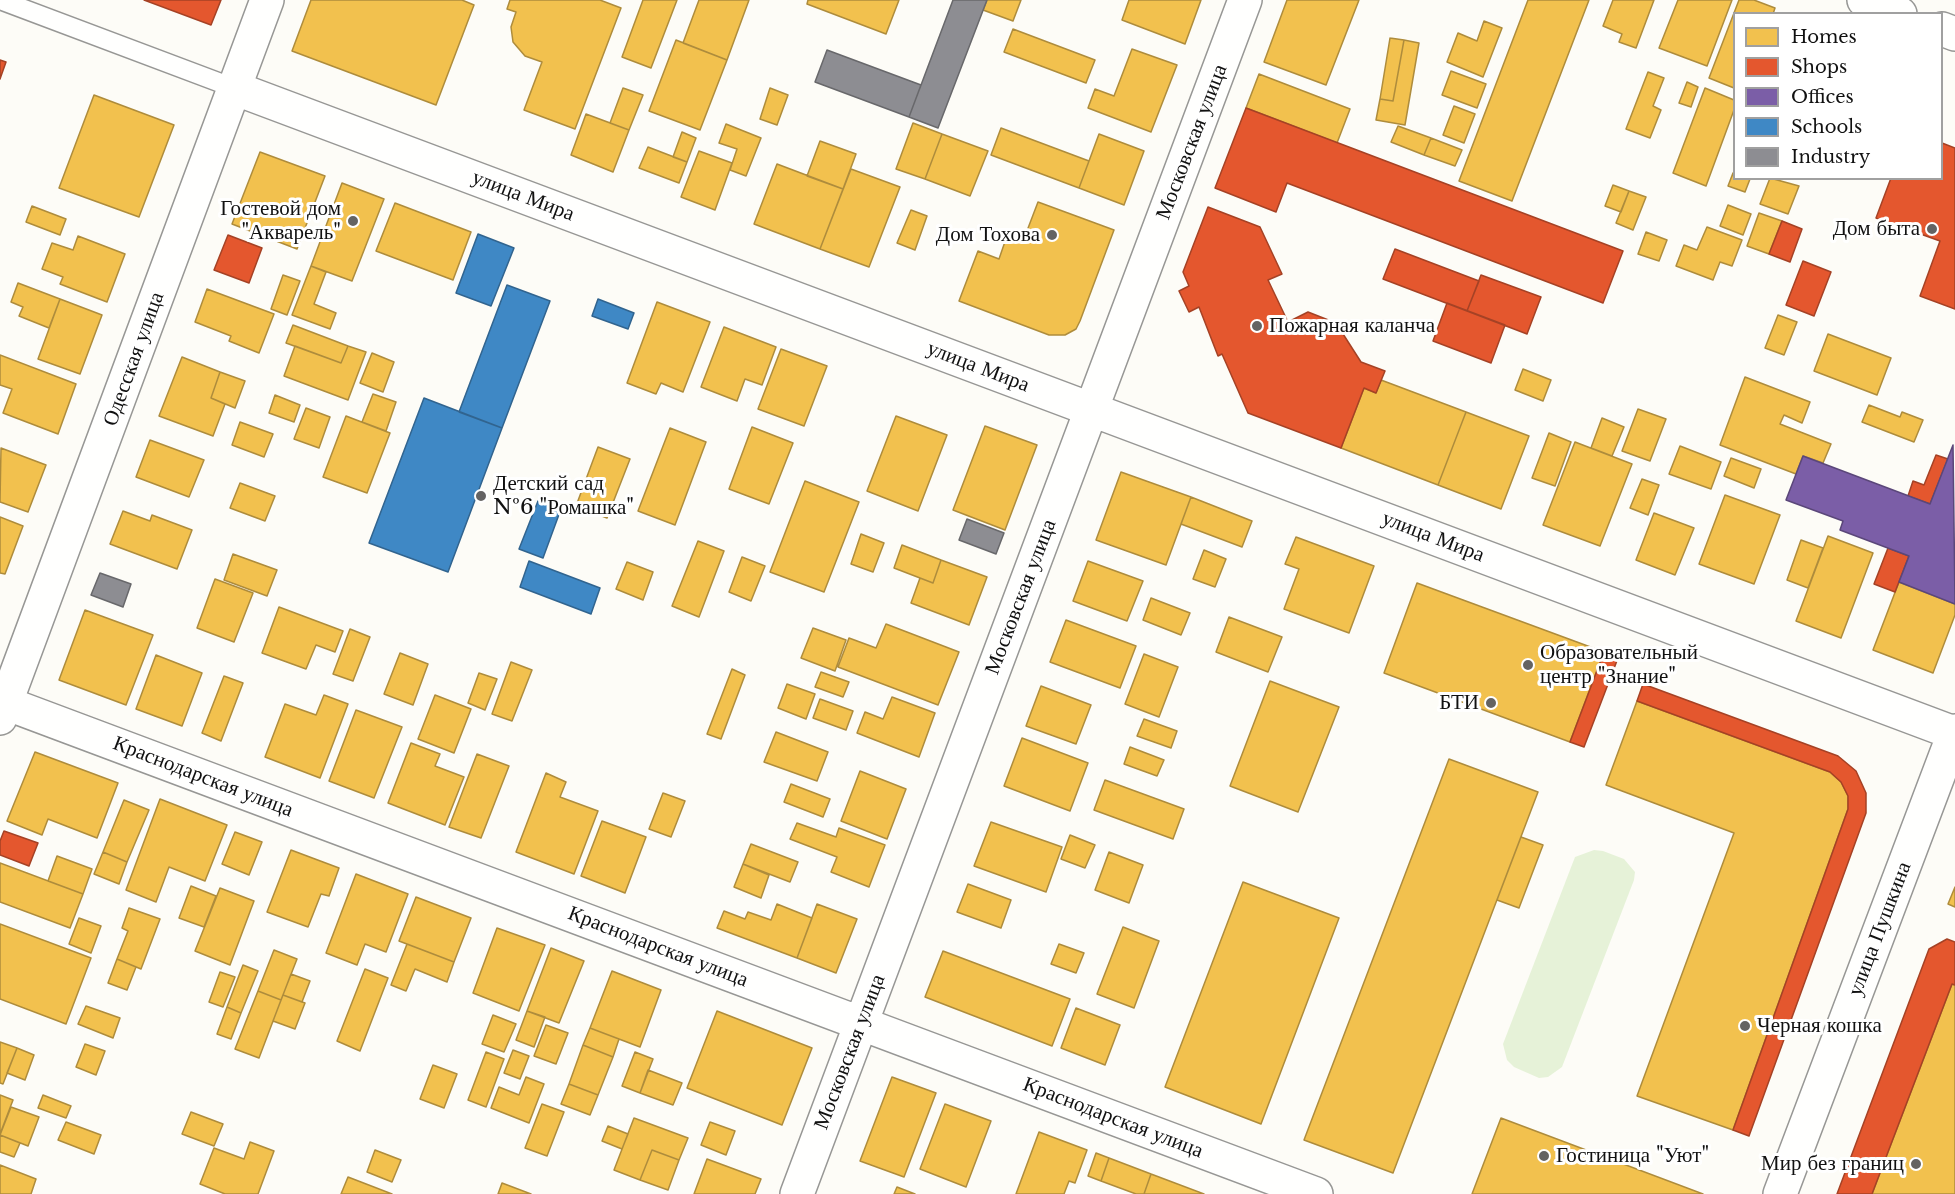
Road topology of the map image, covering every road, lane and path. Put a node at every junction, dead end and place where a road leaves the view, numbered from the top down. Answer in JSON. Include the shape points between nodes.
{"nodes":[{"id":1,"x":0,"y":0,"type":"edge"},
{"id":2,"x":267,"y":0,"type":"edge"},
{"id":3,"x":1245,"y":0,"type":"edge"},
{"id":4,"x":1864,"y":0,"type":"edge"},
{"id":5,"x":1895,"y":12,"type":"edge"},
{"id":6,"x":234,"y":88,"type":"junction"},
{"id":7,"x":1091,"y":409,"type":"junction"},
{"id":8,"x":2,"y":707,"type":"edge"},
{"id":9,"x":1955,"y":733,"type":"edge"},
{"id":10,"x":861,"y":1023,"type":"junction"},
{"id":11,"x":796,"y":1194,"type":"edge"},
{"id":12,"x":1316,"y":1194,"type":"edge"},
{"id":13,"x":1780,"y":1194,"type":"edge"}],
"edges":[{"from":1,"to":6,"type":"lane","name":"улица Мира"},
{"from":2,"to":6,"type":"street","name":"Одесская улица"},
{"from":3,"to":7,"type":"street","name":"Московская улица"},
{"from":4,"to":5,"type":"street"},
{"from":6,"to":7,"type":"street","name":"улица Мира"},
{"from":6,"to":8,"type":"street","name":"Одесская улица"},
{"from":7,"to":9,"type":"street","name":"улица Мира"},
{"from":7,"to":10,"type":"street","name":"Московская улица"},
{"from":8,"to":10,"type":"street","name":"Краснодарская улица"},
{"from":9,"to":13,"type":"street","name":"улица Пушкина"},
{"from":10,"to":11,"type":"street","name":"Московская улица"},
{"from":10,"to":12,"type":"street","name":"Краснодарская улица"}]}
